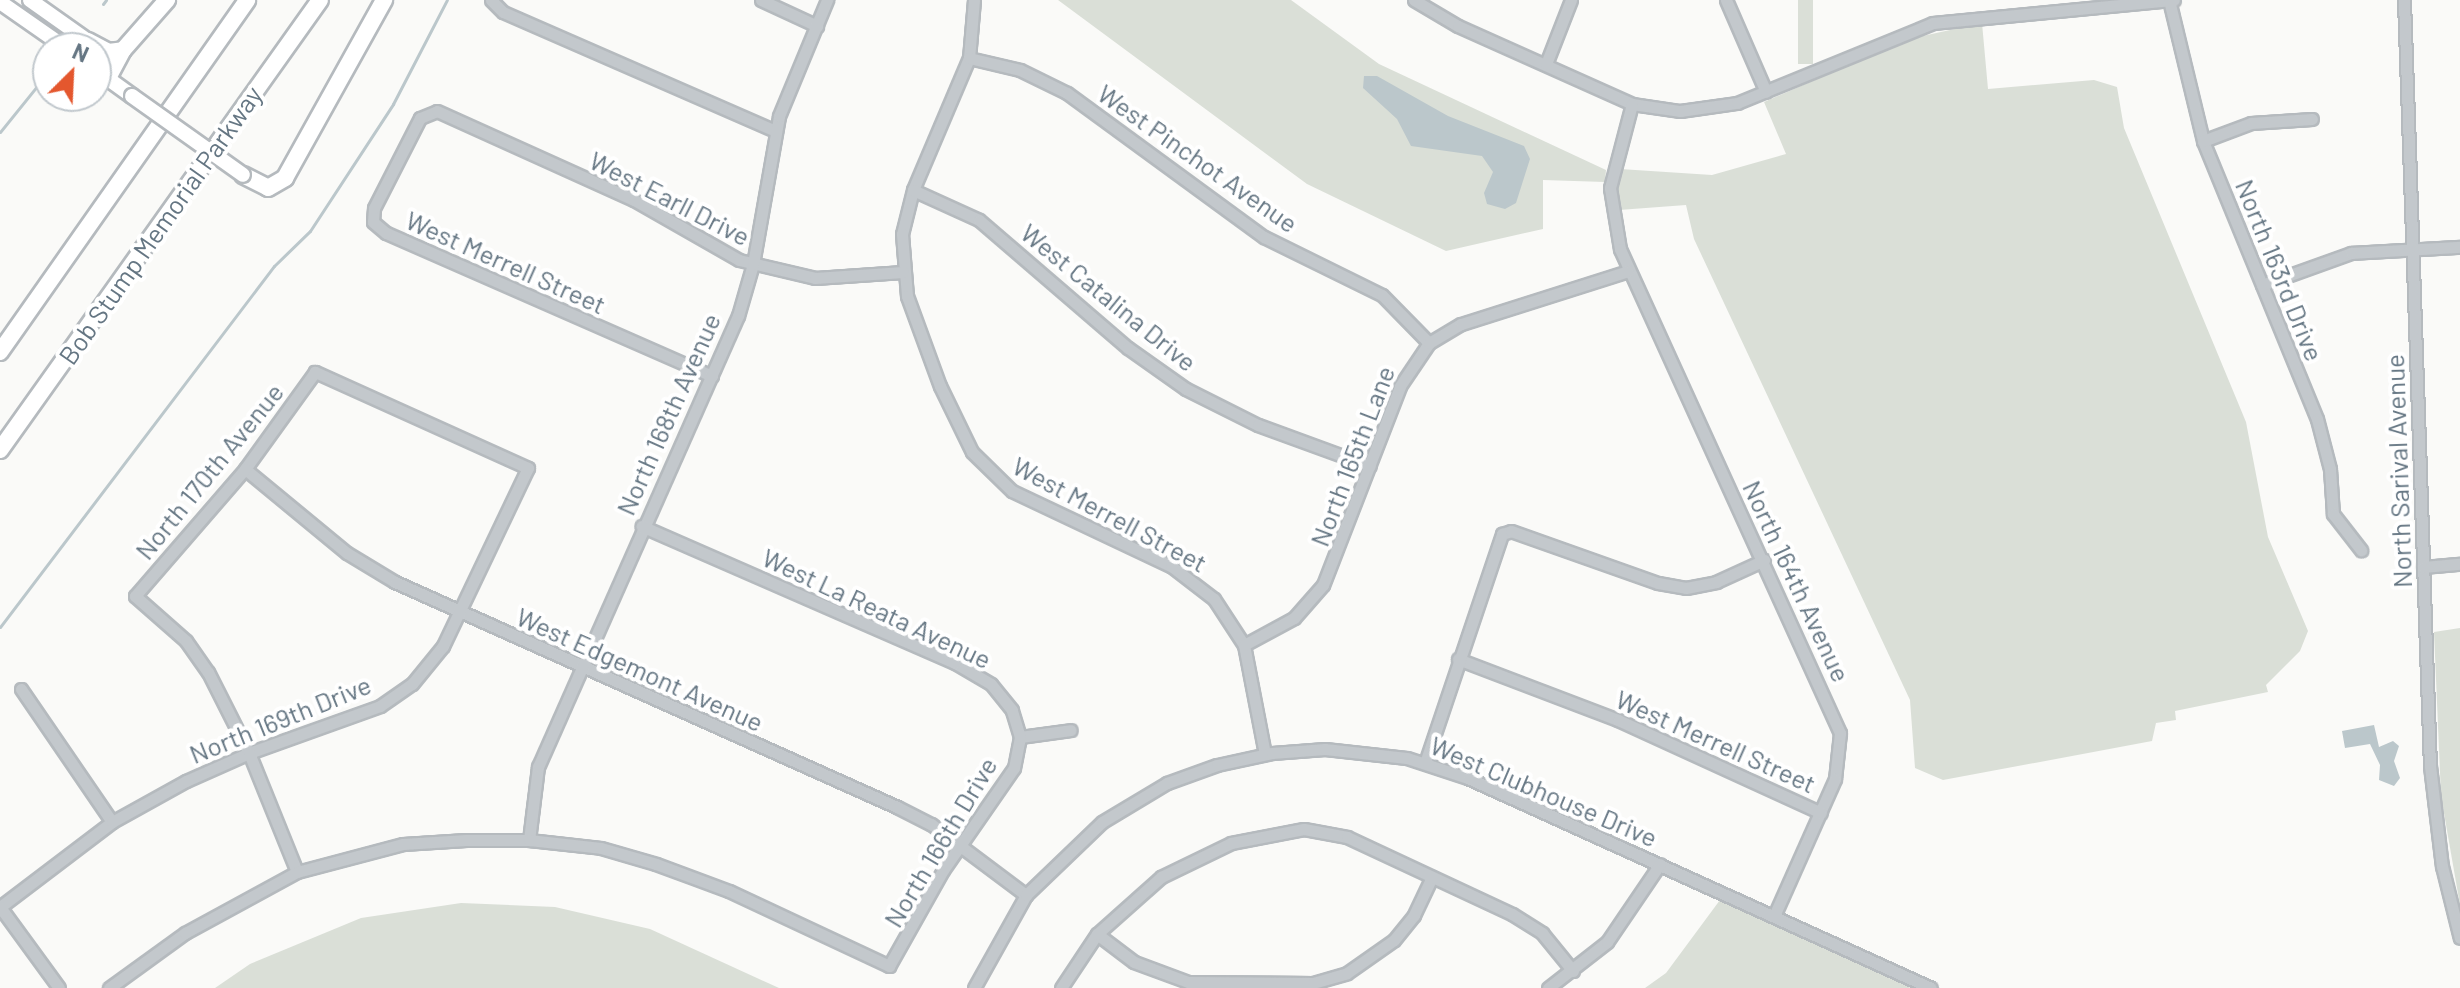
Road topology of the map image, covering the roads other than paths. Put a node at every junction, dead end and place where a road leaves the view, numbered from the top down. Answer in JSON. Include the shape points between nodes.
{"nodes":[{"id":1,"x":30,"y":0,"type":"edge"},
{"id":2,"x":167,"y":0,"type":"edge"},
{"id":3,"x":247,"y":0,"type":"edge"},
{"id":4,"x":320,"y":0,"type":"edge"},
{"id":5,"x":384,"y":0,"type":"edge"},
{"id":6,"x":761,"y":0,"type":"edge"},
{"id":7,"x":827,"y":0,"type":"edge"},
{"id":8,"x":974,"y":0,"type":"edge"},
{"id":9,"x":1414,"y":0,"type":"edge"},
{"id":10,"x":1571,"y":0,"type":"edge"},
{"id":11,"x":1726,"y":0,"type":"edge"},
{"id":12,"x":2404,"y":0,"type":"edge"},
{"id":13,"x":491,"y":1,"type":"edge"},
{"id":14,"x":2171,"y":1,"type":"edge"},
{"id":15,"x":0,"y":2,"type":"edge"},
{"id":16,"x":2018,"y":6,"type":"edge"},
{"id":17,"x":817,"y":26,"type":"junction"},
{"id":18,"x":43,"y":32,"type":"edge"},
{"id":19,"x":75,"y":32,"type":"edge"},
{"id":20,"x":123,"y":50,"type":"junction"},
{"id":21,"x":112,"y":52,"type":"edge"},
{"id":22,"x":969,"y":58,"type":"junction"},
{"id":23,"x":112,"y":63,"type":"edge"},
{"id":24,"x":1546,"y":64,"type":"junction"},
{"id":25,"x":112,"y":81,"type":"edge"},
{"id":26,"x":1766,"y":92,"type":"junction"},
{"id":27,"x":1632,"y":104,"type":"junction"},
{"id":28,"x":429,"y":111,"type":"joint"},
{"id":29,"x":2312,"y":119,"type":"dead end"},
{"id":30,"x":776,"y":131,"type":"junction"},
{"id":31,"x":2203,"y":141,"type":"junction"},
{"id":32,"x":243,"y":175,"type":"joint"},
{"id":33,"x":913,"y":190,"type":"junction"},
{"id":34,"x":2460,"y":247,"type":"edge"},
{"id":35,"x":2413,"y":249,"type":"junction"},
{"id":36,"x":753,"y":264,"type":"junction"},
{"id":37,"x":1628,"y":271,"type":"junction"},
{"id":38,"x":903,"y":272,"type":"junction"},
{"id":39,"x":2262,"y":285,"type":"junction"},
{"id":40,"x":1429,"y":343,"type":"junction"},
{"id":41,"x":0,"y":352,"type":"edge"},
{"id":42,"x":712,"y":376,"type":"junction"},
{"id":43,"x":0,"y":450,"type":"edge"},
{"id":44,"x":1370,"y":466,"type":"junction"},
{"id":45,"x":528,"y":468,"type":"joint"},
{"id":46,"x":245,"y":469,"type":"junction"},
{"id":47,"x":642,"y":526,"type":"junction"},
{"id":48,"x":2361,"y":550,"type":"dead end"},
{"id":49,"x":1764,"y":560,"type":"junction"},
{"id":50,"x":2460,"y":564,"type":"edge"},
{"id":51,"x":2423,"y":567,"type":"junction"},
{"id":52,"x":461,"y":613,"type":"junction"},
{"id":53,"x":1244,"y":645,"type":"junction"},
{"id":54,"x":1458,"y":659,"type":"junction"},
{"id":55,"x":581,"y":666,"type":"junction"},
{"id":56,"x":21,"y":689,"type":"dead end"},
{"id":57,"x":1071,"y":730,"type":"dead end"},
{"id":58,"x":1020,"y":737,"type":"junction"},
{"id":59,"x":249,"y":753,"type":"junction"},
{"id":60,"x":1265,"y":754,"type":"junction"},
{"id":61,"x":1425,"y":763,"type":"junction"},
{"id":62,"x":1821,"y":813,"type":"junction"},
{"id":63,"x":112,"y":822,"type":"junction"},
{"id":64,"x":529,"y":840,"type":"junction"},
{"id":65,"x":962,"y":846,"type":"junction"},
{"id":66,"x":1660,"y":864,"type":"junction"},
{"id":67,"x":297,"y":872,"type":"junction"},
{"id":68,"x":1432,"y":877,"type":"junction"},
{"id":69,"x":1026,"y":895,"type":"junction"},
{"id":70,"x":0,"y":907,"type":"edge"},
{"id":71,"x":1774,"y":916,"type":"junction"},
{"id":72,"x":1097,"y":934,"type":"junction"},
{"id":73,"x":2460,"y":938,"type":"edge"},
{"id":74,"x":1573,"y":971,"type":"junction"},
{"id":75,"x":59,"y":988,"type":"edge"},
{"id":76,"x":109,"y":988,"type":"edge"},
{"id":77,"x":974,"y":988,"type":"edge"},
{"id":78,"x":1061,"y":988,"type":"edge"},
{"id":79,"x":1548,"y":988,"type":"edge"},
{"id":80,"x":1931,"y":988,"type":"edge"}],
"edges":[{"from":1,"to":19,"type":"main road"},
{"from":2,"to":20,"type":"highway"},
{"from":3,"to":41,"type":"highway"},
{"from":4,"to":43,"type":"highway","name":"Bob Stump Memorial Parkway"},
{"from":5,"to":32,"type":"highway","via":[[285,178],[268,188]]},
{"from":6,"to":17,"type":"street"},
{"from":7,"to":17,"type":"street","name":"North 168th Avenue"},
{"from":8,"to":22,"type":"street","name":"West Merrell Street"},
{"from":9,"to":24,"type":"street"},
{"from":10,"to":24,"type":"street"},
{"from":11,"to":26,"type":"street"},
{"from":12,"to":35,"type":"street","name":"North Sarival Avenue"},
{"from":13,"to":30,"type":"street","via":[[740,119]]},
{"from":14,"to":16,"type":"street"},
{"from":14,"to":31,"type":"street","name":"North 163rd Drive"},
{"from":15,"to":18,"type":"main road"},
{"from":16,"to":26,"type":"street","via":[[1920,27]]},
{"from":17,"to":30,"type":"street","name":"North 168th Avenue"},
{"from":20,"to":21,"type":"highway"},
{"from":20,"to":23,"type":"highway"},
{"from":22,"to":33,"type":"street","name":"West Merrell Street"},
{"from":22,"to":40,"type":"street","name":"West Pinchot Avenue","via":[[1020,70],[1067,93],[1264,237],[1382,295]]},
{"from":24,"to":27,"type":"street"},
{"from":25,"to":32,"type":"main road","bridge":true},
{"from":26,"to":27,"type":"street","via":[[1695,111]]},
{"from":27,"to":37,"type":"street","via":[[1610,188],[1615,230]]},
{"from":28,"to":36,"type":"street","name":"West Earll Drive","via":[[634,200],[720,252]]},
{"from":28,"to":42,"type":"street","name":"West Merrell Street","via":[[374,208],[373,222],[386,233]]},
{"from":29,"to":31,"type":"street","via":[[2251,123]]},
{"from":30,"to":36,"type":"street","name":"North 168th Avenue"},
{"from":31,"to":39,"type":"street","name":"North 163rd Drive"},
{"from":33,"to":38,"type":"street","name":"West Merrell Street","via":[[902,234]]},
{"from":33,"to":44,"type":"street","name":"West Catalina Drive","via":[[979,220],[1128,348],[1186,389],[1249,421]]},
{"from":34,"to":35,"type":"street"},
{"from":35,"to":39,"type":"street","via":[[2334,257]]},
{"from":35,"to":51,"type":"street","name":"North Sarival Avenue"},
{"from":36,"to":38,"type":"street","name":"West Earll Drive","via":[[826,279]]},
{"from":36,"to":42,"type":"street","name":"North 168th Avenue"},
{"from":37,"to":40,"type":"street","name":"North 165th Lane","via":[[1469,321]]},
{"from":37,"to":49,"type":"street","name":"North 164th Avenue"},
{"from":38,"to":53,"type":"street","name":"West Merrell Street","via":[[914,320],[953,418],[990,472],[1024,499],[1194,580],[1224,611]]},
{"from":39,"to":48,"type":"street","name":"North 163rd Drive","via":[[2317,419],[2330,469],[2333,514]]},
{"from":40,"to":44,"type":"street","name":"North 165th Lane","via":[[1400,386]]},
{"from":42,"to":47,"type":"street","name":"North 168th Avenue"},
{"from":44,"to":53,"type":"street","name":"North 165th Lane","via":[[1323,585],[1294,618]]},
{"from":45,"to":46,"type":"street","name":"North 170th Avenue","via":[[315,372]]},
{"from":45,"to":52,"type":"street","name":"North 169th Drive"},
{"from":46,"to":52,"type":"street","name":"West Edgemont Avenue","via":[[347,553]]},
{"from":46,"to":59,"type":"street","name":"North 170th Avenue","via":[[135,596],[186,641],[227,704]]},
{"from":47,"to":55,"type":"street","name":"North 168th Avenue"},
{"from":47,"to":58,"type":"street","name":"West La Reata Avenue","via":[[955,663],[991,684],[1012,710]]},
{"from":49,"to":54,"type":"street","via":[[1716,582],[1686,588],[1511,531],[1502,534]]},
{"from":49,"to":62,"type":"street","name":"North 164th Avenue","via":[[1840,733],[1835,779]]},
{"from":50,"to":51,"type":"street"},
{"from":51,"to":73,"type":"street","name":"North Sarival Avenue","via":[[2434,812]]},
{"from":52,"to":55,"type":"street","name":"West Edgemont Avenue"},
{"from":52,"to":59,"type":"street","name":"North 169th Drive","via":[[412,684],[380,706]]},
{"from":53,"to":60,"type":"street","name":"West Merrell Street"},
{"from":54,"to":61,"type":"street"},
{"from":54,"to":62,"type":"street","name":"West Merrell Street","via":[[1637,728]]},
{"from":55,"to":64,"type":"street","name":"North 168th Avenue","via":[[538,767]]},
{"from":55,"to":65,"type":"street","name":"West Edgemont Avenue","via":[[897,807]]},
{"from":56,"to":63,"type":"street"},
{"from":57,"to":58,"type":"street"},
{"from":58,"to":65,"type":"street","name":"North 166th Drive","via":[[1003,788]]},
{"from":59,"to":63,"type":"street","name":"North 169th Drive"},
{"from":59,"to":67,"type":"street"},
{"from":60,"to":61,"type":"street","name":"West Clubhouse Drive","via":[[1351,750]]},
{"from":60,"to":69,"type":"street","name":"West Clubhouse Drive","via":[[1206,769],[1145,795],[1081,839]]},
{"from":61,"to":66,"type":"street","name":"West Clubhouse Drive"},
{"from":62,"to":71,"type":"street","name":"North 164th Avenue"},
{"from":63,"to":70,"type":"street","name":"North 169th Drive"},
{"from":64,"to":65,"type":"street","name":"North 166th Drive","via":[[601,848],[656,864],[729,891],[889,966]]},
{"from":64,"to":67,"type":"street","via":[[403,844]]},
{"from":65,"to":69,"type":"street","name":"West Edgemont Avenue"},
{"from":66,"to":71,"type":"street","name":"West Clubhouse Drive"},
{"from":66,"to":74,"type":"street","via":[[1607,942]]},
{"from":67,"to":76,"type":"street","via":[[185,933]]},
{"from":68,"to":72,"type":"street","via":[[1332,832],[1279,831],[1231,843],[1182,865],[1139,892]]},
{"from":68,"to":72,"type":"street","via":[[1414,915],[1394,940],[1347,973],[1313,983],[1188,982],[1134,962]]},
{"from":68,"to":74,"type":"street","via":[[1530,924],[1552,942]]},
{"from":69,"to":77,"type":"street","name":"West Clubhouse Drive"},
{"from":70,"to":75,"type":"street"},
{"from":71,"to":80,"type":"street","name":"West Clubhouse Drive"},
{"from":72,"to":78,"type":"street"},
{"from":74,"to":79,"type":"street"}]}
